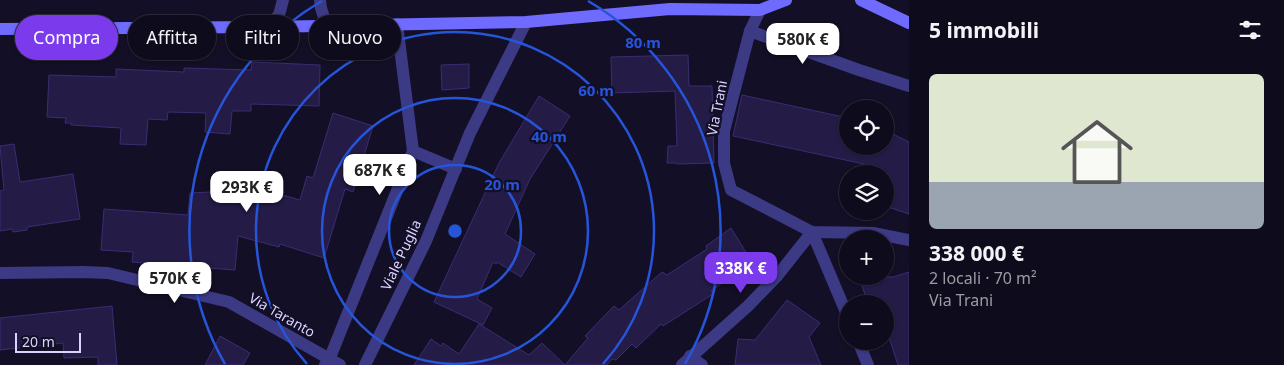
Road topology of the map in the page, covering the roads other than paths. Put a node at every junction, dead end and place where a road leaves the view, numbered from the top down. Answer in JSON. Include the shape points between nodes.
{"nodes":[{"id":1,"x":282,"y":0,"type":"edge"},
{"id":2,"x":320,"y":0,"type":"edge"},
{"id":3,"x":786,"y":0,"type":"edge"},
{"id":4,"x":862,"y":0,"type":"edge"},
{"id":5,"x":760,"y":10,"type":"junction"},
{"id":6,"x":280,"y":15,"type":"edge"},
{"id":7,"x":323,"y":15,"type":"edge"},
{"id":8,"x":526,"y":22,"type":"junction"},
{"id":9,"x":909,"y":23,"type":"edge"},
{"id":10,"x":401,"y":24,"type":"edge"},
{"id":11,"x":226,"y":27,"type":"edge"},
{"id":12,"x":0,"y":29,"type":"edge"},
{"id":13,"x":750,"y":31,"type":"junction"},
{"id":14,"x":401,"y":56,"type":"edge"},
{"id":15,"x":909,"y":86,"type":"edge"},
{"id":16,"x":413,"y":152,"type":"junction"},
{"id":17,"x":456,"y":168,"type":"junction"},
{"id":18,"x":812,"y":232,"type":"junction"},
{"id":19,"x":909,"y":240,"type":"edge"},
{"id":20,"x":0,"y":273,"type":"edge"},
{"id":21,"x":839,"y":296,"type":"edge"},
{"id":22,"x":862,"y":350,"type":"edge"},
{"id":23,"x":686,"y":361,"type":"edge"},
{"id":24,"x":331,"y":363,"type":"edge"},
{"id":25,"x":365,"y":365,"type":"edge"},
{"id":26,"x":702,"y":365,"type":"edge"},
{"id":27,"x":868,"y":365,"type":"edge"}],
"edges":[{"from":1,"to":6,"type":"street"},
{"from":2,"to":7,"type":"street"},
{"from":3,"to":5,"type":"street"},
{"from":4,"to":9,"type":"street"},
{"from":5,"to":8,"type":"street","via":[[670,9]]},
{"from":5,"to":13,"type":"street","name":"Via Trani"},
{"from":8,"to":10,"type":"street"},
{"from":8,"to":17,"type":"street","name":"Viale Puglia","via":[[470,133]]},
{"from":11,"to":12,"type":"street"},
{"from":13,"to":15,"type":"street"},
{"from":13,"to":18,"type":"street","name":"Via Trani","via":[[724,131],[724,163],[731,190]]},
{"from":14,"to":16,"type":"street","name":"Viale Puglia"},
{"from":16,"to":17,"type":"street"},
{"from":16,"to":24,"type":"street","name":"Viale Puglia"},
{"from":17,"to":25,"type":"street","name":"Viale Puglia","via":[[426,241]]},
{"from":18,"to":19,"type":"street","name":"Via Trani","via":[[873,233]]},
{"from":18,"to":21,"type":"street"},
{"from":18,"to":23,"type":"street","via":[[778,276]]},
{"from":20,"to":24,"type":"street","name":"Via Taranto","via":[[108,274],[229,302]]},
{"from":22,"to":27,"type":"street"},
{"from":23,"to":26,"type":"street"}]}
